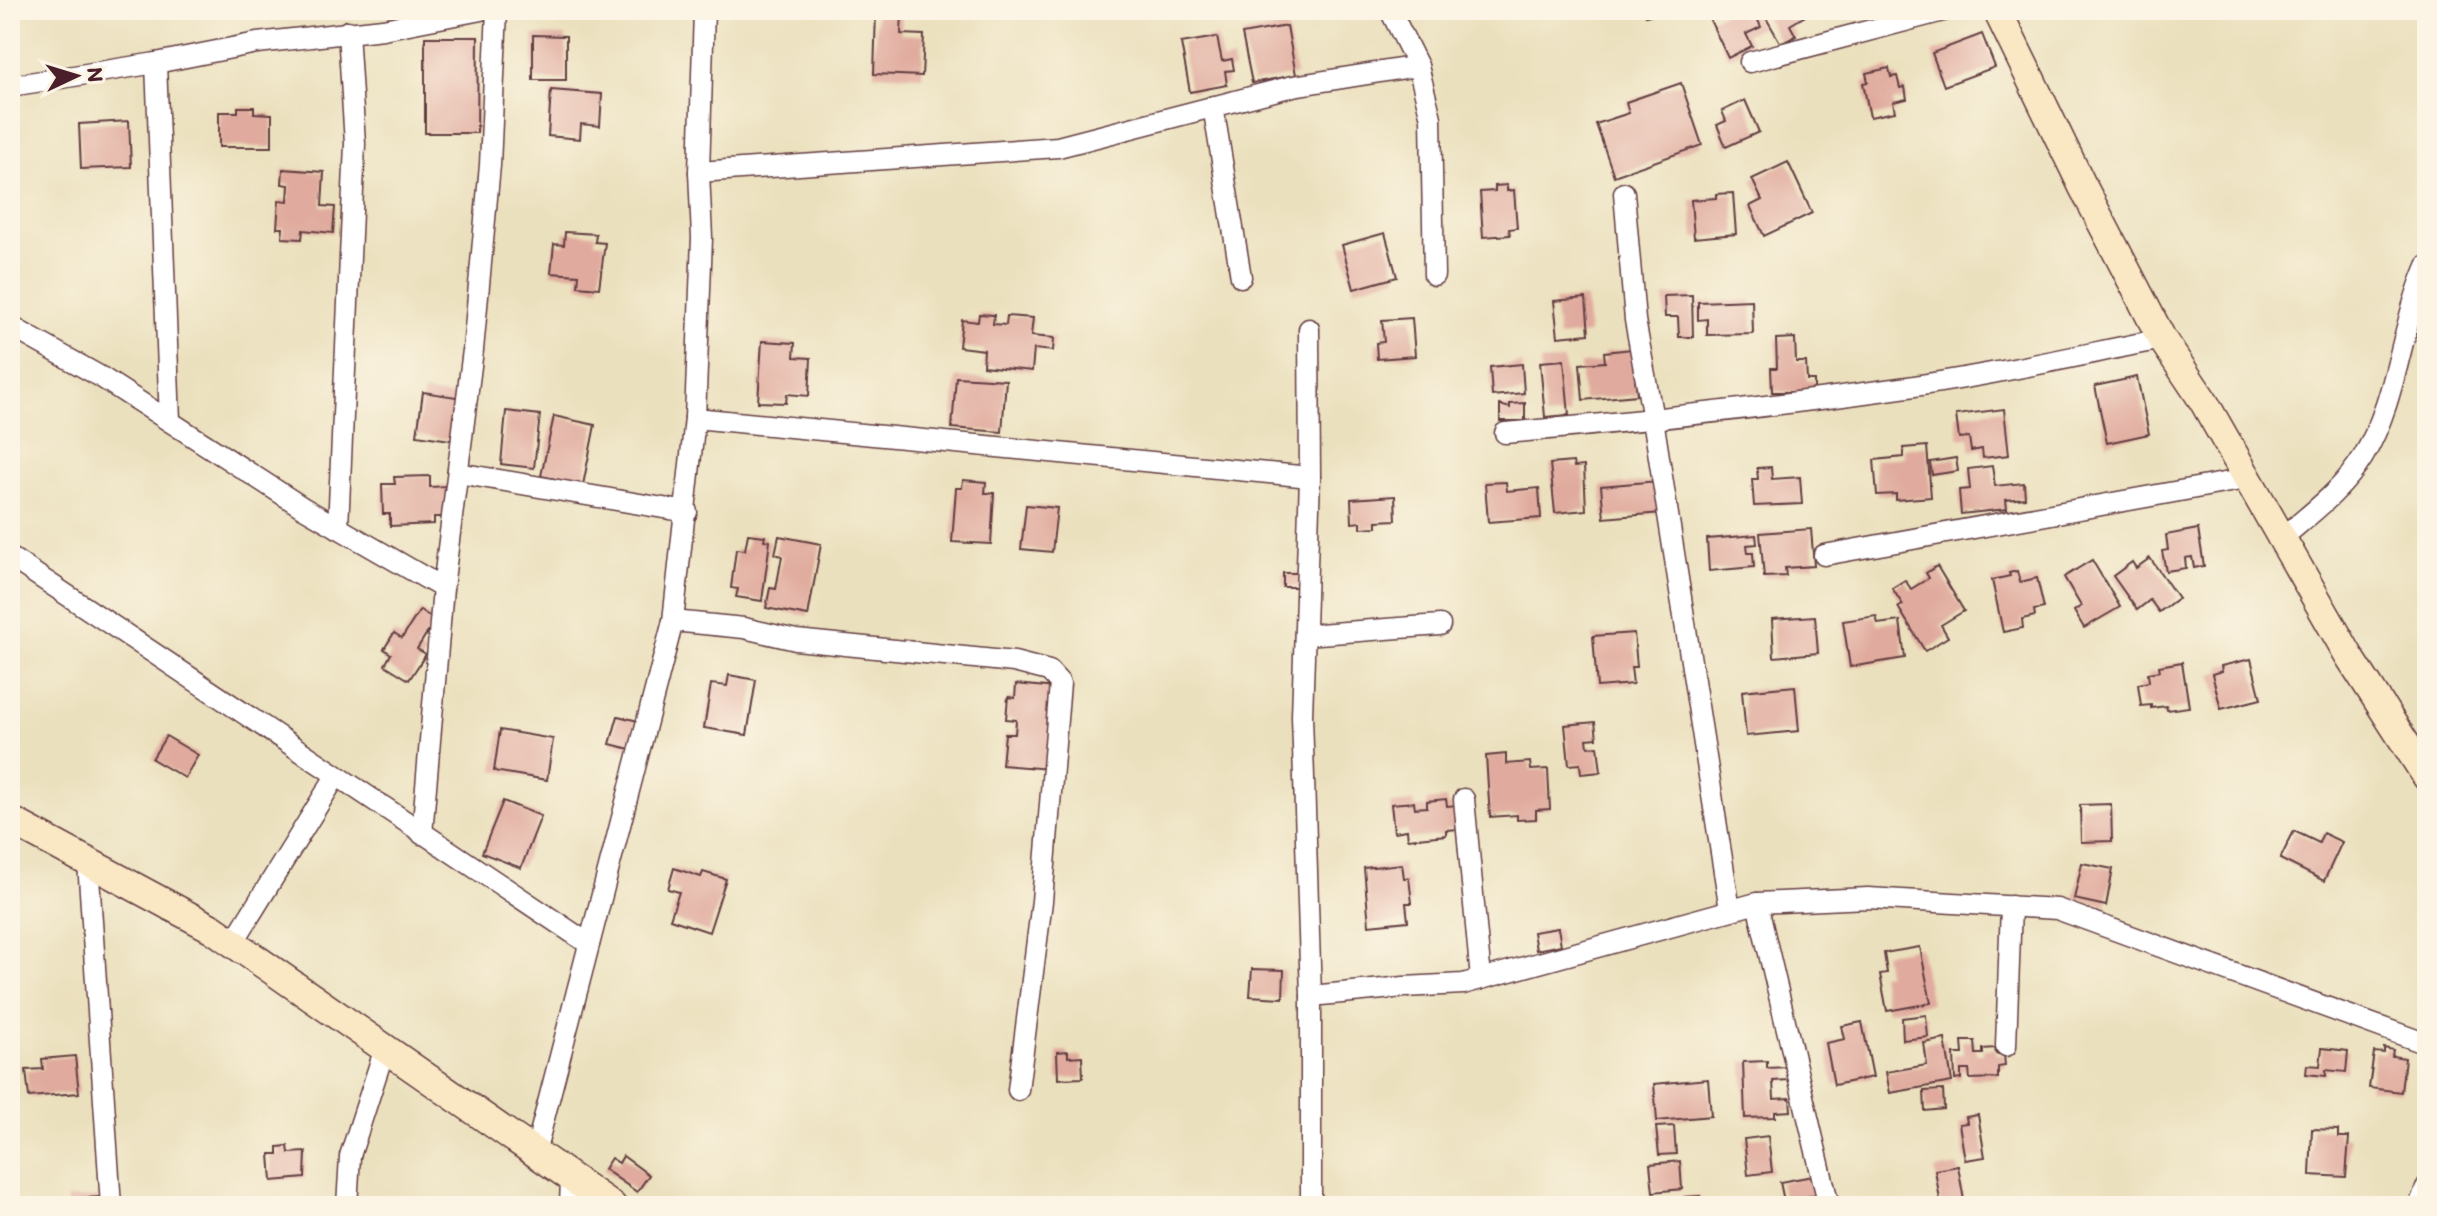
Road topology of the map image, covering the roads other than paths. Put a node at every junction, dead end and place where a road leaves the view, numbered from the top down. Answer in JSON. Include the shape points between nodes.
{"nodes":[{"id":1,"x":481,"y":10,"type":"edge"},
{"id":2,"x":497,"y":10,"type":"edge"},
{"id":3,"x":704,"y":10,"type":"edge"},
{"id":4,"x":1390,"y":10,"type":"edge"},
{"id":5,"x":1947,"y":10,"type":"edge"},
{"id":6,"x":1997,"y":10,"type":"edge"},
{"id":7,"x":381,"y":20,"type":"edge"},
{"id":8,"x":348,"y":31,"type":"junction"},
{"id":9,"x":1750,"y":62,"type":"dead end"},
{"id":10,"x":156,"y":63,"type":"junction"},
{"id":11,"x":1418,"y":66,"type":"junction"},
{"id":12,"x":10,"y":86,"type":"edge"},
{"id":13,"x":1213,"y":106,"type":"junction"},
{"id":14,"x":699,"y":172,"type":"junction"},
{"id":15,"x":1624,"y":193,"type":"dead end"},
{"id":16,"x":2427,"y":266,"type":"edge"},
{"id":17,"x":1434,"y":275,"type":"dead end"},
{"id":18,"x":1241,"y":277,"type":"dead end"},
{"id":19,"x":10,"y":326,"type":"edge"},
{"id":20,"x":1309,"y":329,"type":"dead end"},
{"id":21,"x":2162,"y":339,"type":"junction"},
{"id":22,"x":695,"y":418,"type":"junction"},
{"id":23,"x":1653,"y":419,"type":"junction"},
{"id":24,"x":170,"y":421,"type":"junction"},
{"id":25,"x":1505,"y":433,"type":"dead end"},
{"id":26,"x":458,"y":473,"type":"junction"},
{"id":27,"x":1310,"y":477,"type":"junction"},
{"id":28,"x":2246,"y":479,"type":"junction"},
{"id":29,"x":687,"y":512,"type":"junction"},
{"id":30,"x":338,"y":528,"type":"junction"},
{"id":31,"x":2281,"y":539,"type":"junction"},
{"id":32,"x":1824,"y":555,"type":"dead end"},
{"id":33,"x":10,"y":557,"type":"edge"},
{"id":34,"x":443,"y":588,"type":"junction"},
{"id":35,"x":673,"y":621,"type":"junction"},
{"id":36,"x":1440,"y":625,"type":"dead end"},
{"id":37,"x":1305,"y":635,"type":"junction"},
{"id":38,"x":336,"y":776,"type":"junction"},
{"id":39,"x":2427,"y":777,"type":"edge"},
{"id":40,"x":1464,"y":799,"type":"dead end"},
{"id":41,"x":10,"y":820,"type":"edge"},
{"id":42,"x":422,"y":834,"type":"junction"},
{"id":43,"x":88,"y":862,"type":"junction"},
{"id":44,"x":1757,"y":903,"type":"junction"},
{"id":45,"x":2011,"y":906,"type":"junction"},
{"id":46,"x":1730,"y":910,"type":"junction"},
{"id":47,"x":233,"y":943,"type":"junction"},
{"id":48,"x":589,"y":944,"type":"junction"},
{"id":49,"x":1481,"y":979,"type":"junction"},
{"id":50,"x":1311,"y":996,"type":"junction"},
{"id":51,"x":2427,"y":1044,"type":"edge"},
{"id":52,"x":2006,"y":1046,"type":"dead end"},
{"id":53,"x":385,"y":1048,"type":"junction"},
{"id":54,"x":1018,"y":1090,"type":"dead end"},
{"id":55,"x":535,"y":1153,"type":"junction"},
{"id":56,"x":571,"y":1178,"type":"junction"},
{"id":57,"x":2427,"y":1186,"type":"edge"},
{"id":58,"x":111,"y":1206,"type":"edge"},
{"id":59,"x":347,"y":1206,"type":"edge"},
{"id":60,"x":570,"y":1206,"type":"edge"},
{"id":61,"x":612,"y":1206,"type":"edge"},
{"id":62,"x":1311,"y":1206,"type":"edge"},
{"id":63,"x":1829,"y":1206,"type":"edge"},
{"id":64,"x":2419,"y":1206,"type":"edge"}],
"edges":[{"from":1,"to":7,"type":"street"},
{"from":2,"to":26,"type":"street","via":[[490,165]]},
{"from":3,"to":14,"type":"street"},
{"from":4,"to":11,"type":"street"},
{"from":5,"to":9,"type":"street"},
{"from":6,"to":21,"type":"street"},
{"from":7,"to":8,"type":"street"},
{"from":8,"to":10,"type":"street"},
{"from":8,"to":30,"type":"street","via":[[355,144]]},
{"from":10,"to":12,"type":"street"},
{"from":10,"to":24,"type":"street"},
{"from":11,"to":13,"type":"street","via":[[1293,86]]},
{"from":11,"to":17,"type":"street","via":[[1431,118]]},
{"from":13,"to":14,"type":"street","via":[[1058,147]]},
{"from":13,"to":18,"type":"street"},
{"from":14,"to":22,"type":"street","via":[[702,238]]},
{"from":15,"to":23,"type":"street","via":[[1635,320]]},
{"from":16,"to":31,"type":"street","via":[[2386,407],[2363,458],[2340,488]]},
{"from":19,"to":24,"type":"street"},
{"from":20,"to":27,"type":"street"},
{"from":21,"to":23,"type":"street","via":[[1888,390]]},
{"from":21,"to":28,"type":"street"},
{"from":22,"to":27,"type":"street"},
{"from":22,"to":29,"type":"street"},
{"from":23,"to":25,"type":"street"},
{"from":23,"to":46,"type":"street"},
{"from":24,"to":30,"type":"street"},
{"from":26,"to":29,"type":"street"},
{"from":26,"to":34,"type":"street"},
{"from":27,"to":37,"type":"street"},
{"from":28,"to":31,"type":"street"},
{"from":28,"to":32,"type":"street"},
{"from":29,"to":35,"type":"street"},
{"from":30,"to":34,"type":"street"},
{"from":31,"to":39,"type":"street"},
{"from":33,"to":38,"type":"street"},
{"from":34,"to":42,"type":"street"},
{"from":35,"to":48,"type":"street"},
{"from":35,"to":54,"type":"street","via":[[796,640],[1014,662],[1049,671],[1060,683],[1042,901]]},
{"from":36,"to":37,"type":"street"},
{"from":37,"to":50,"type":"street","via":[[1302,716]]},
{"from":38,"to":42,"type":"street"},
{"from":38,"to":47,"type":"street"},
{"from":40,"to":49,"type":"street"},
{"from":41,"to":43,"type":"street"},
{"from":42,"to":48,"type":"street"},
{"from":43,"to":47,"type":"street"},
{"from":43,"to":58,"type":"street"},
{"from":44,"to":45,"type":"street","via":[[1868,898]]},
{"from":44,"to":46,"type":"street"},
{"from":44,"to":63,"type":"street"},
{"from":45,"to":51,"type":"street","via":[[2057,909]]},
{"from":45,"to":52,"type":"street"},
{"from":46,"to":49,"type":"street"},
{"from":47,"to":53,"type":"street"},
{"from":48,"to":55,"type":"street"},
{"from":49,"to":50,"type":"street"},
{"from":50,"to":62,"type":"street"},
{"from":53,"to":55,"type":"street"},
{"from":53,"to":59,"type":"street","via":[[350,1156]]},
{"from":55,"to":56,"type":"street"},
{"from":56,"to":60,"type":"street"},
{"from":56,"to":61,"type":"street"},
{"from":57,"to":64,"type":"street"}]}
